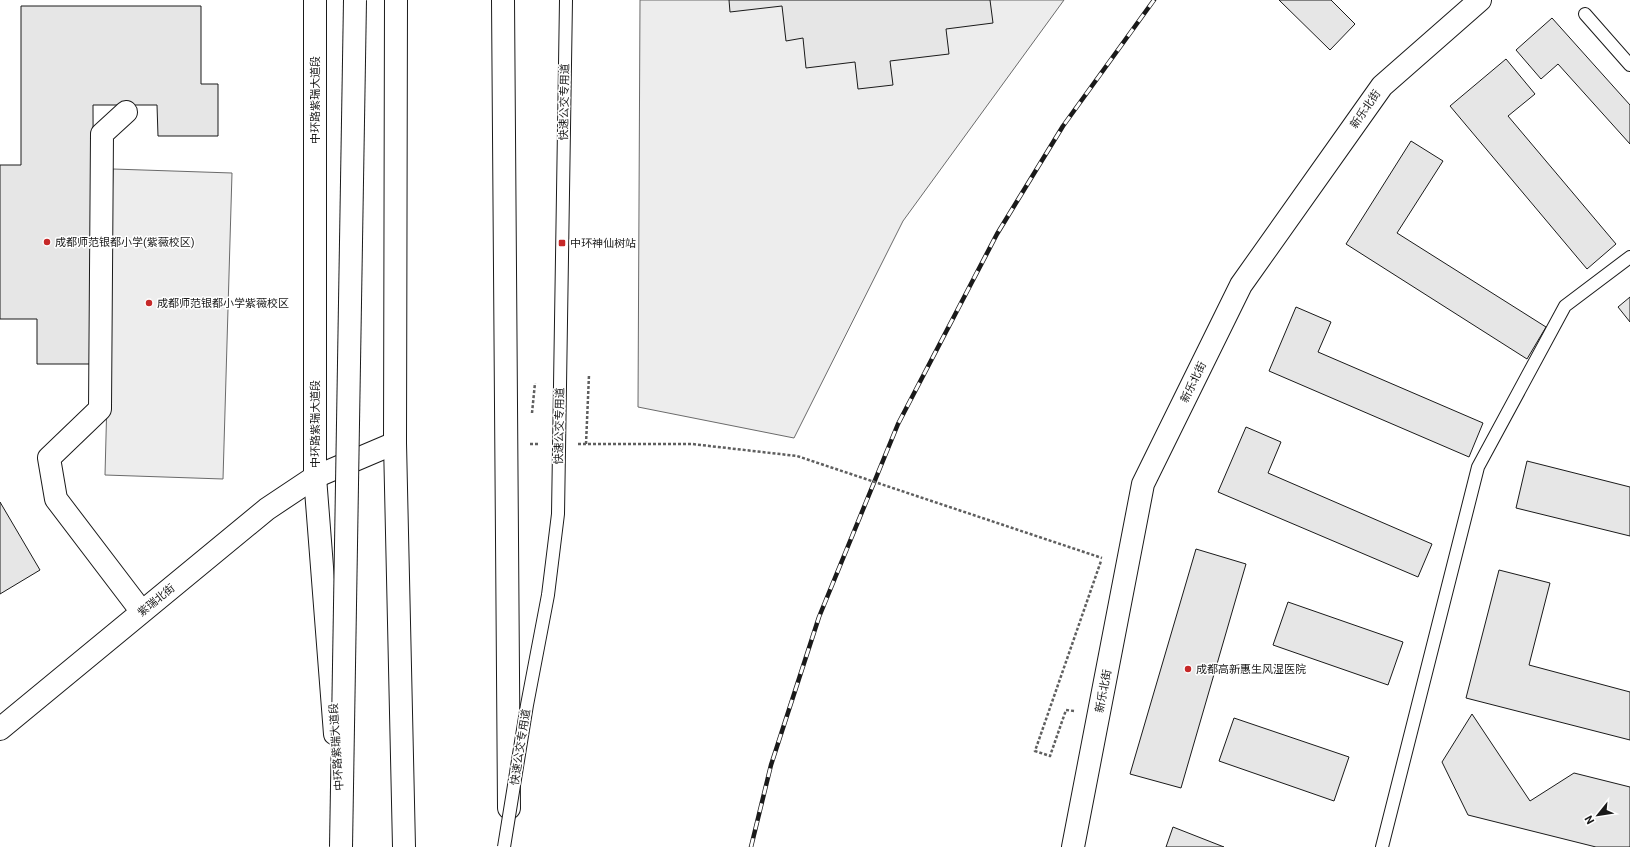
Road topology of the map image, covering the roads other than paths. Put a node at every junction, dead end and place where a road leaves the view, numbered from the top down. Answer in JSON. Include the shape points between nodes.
{"nodes":[{"id":1,"x":315,"y":0,"type":"edge"},
{"id":2,"x":355,"y":0,"type":"edge"},
{"id":3,"x":396,"y":0,"type":"edge"},
{"id":4,"x":503,"y":0,"type":"edge"},
{"id":5,"x":566,"y":0,"type":"edge"},
{"id":6,"x":1480,"y":0,"type":"edge"},
{"id":7,"x":1585,"y":14,"type":"dead end"},
{"id":8,"x":1630,"y":65,"type":"edge"},
{"id":9,"x":126,"y":112,"type":"dead end"},
{"id":10,"x":1630,"y":257,"type":"edge"},
{"id":11,"x":395,"y":443,"type":"junction"},
{"id":12,"x":315,"y":477,"type":"junction"},
{"id":13,"x":142,"y":612,"type":"junction"},
{"id":14,"x":0,"y":728,"type":"edge"},
{"id":15,"x":342,"y":847,"type":"edge"},
{"id":16,"x":404,"y":847,"type":"edge"},
{"id":17,"x":504,"y":847,"type":"edge"},
{"id":18,"x":510,"y":847,"type":"edge"},
{"id":19,"x":1073,"y":847,"type":"edge"},
{"id":20,"x":1382,"y":847,"type":"edge"}],
"edges":[{"from":1,"to":12,"type":"main road","name":"中环路紫瑞大道段"},
{"from":2,"to":15,"type":"main road","bridge":true},
{"from":3,"to":11,"type":"main road"},
{"from":4,"to":18,"type":"main road","bridge":true},
{"from":5,"to":17,"type":"lane","name":"快速公交专用道","bridge":true,"via":[[558,514],[548,595]]},
{"from":6,"to":19,"type":"main road","name":"新乐北街","via":[[1382,86],[1242,285],[1143,484]]},
{"from":7,"to":8,"type":"lane"},
{"from":9,"to":13,"type":"main road","via":[[102,134],[100,409],[49,458],[56,499]]},
{"from":10,"to":20,"type":"lane","via":[[1565,306],[1478,467]]},
{"from":11,"to":12,"type":"main road","name":"紫瑞北街"},
{"from":11,"to":16,"type":"main road"},
{"from":12,"to":13,"type":"main road","name":"紫瑞北街","via":[[267,509]]},
{"from":12,"to":15,"type":"main road","name":"中环路紫瑞大道段"},
{"from":13,"to":14,"type":"main road","name":"紫瑞北街"}]}
